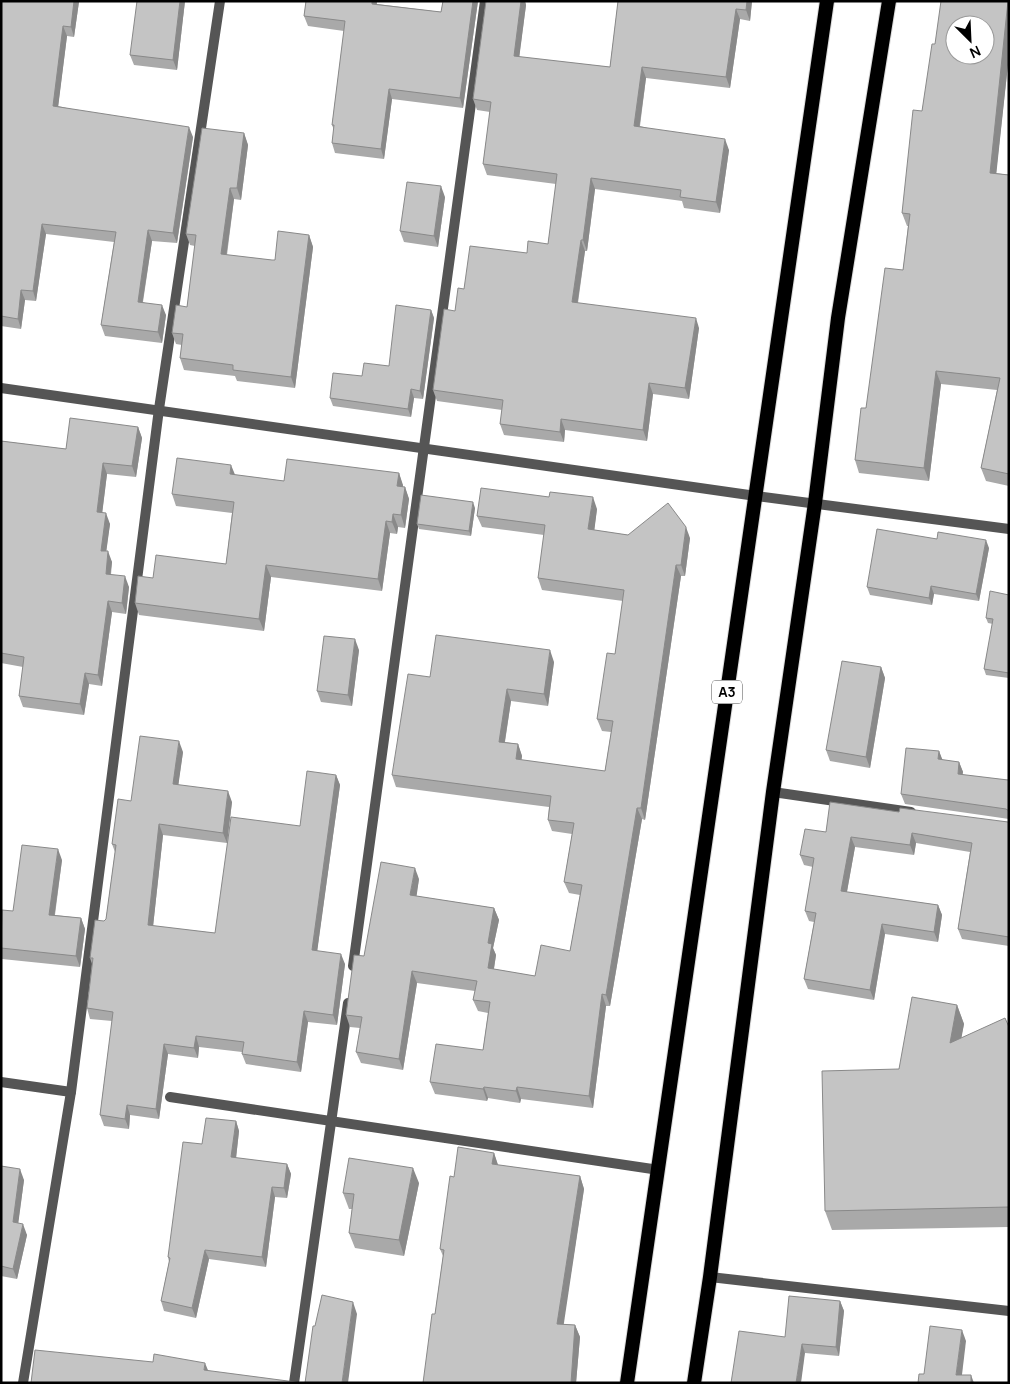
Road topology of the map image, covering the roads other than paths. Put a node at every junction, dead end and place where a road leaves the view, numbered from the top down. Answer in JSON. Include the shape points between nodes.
{"nodes":[{"id":1,"x":220,"y":1,"type":"edge"},
{"id":2,"x":485,"y":1,"type":"edge"},
{"id":3,"x":827,"y":1,"type":"edge"},
{"id":4,"x":889,"y":1,"type":"edge"},
{"id":5,"x":1,"y":388,"type":"edge"},
{"id":6,"x":159,"y":409,"type":"junction"},
{"id":7,"x":424,"y":450,"type":"junction"},
{"id":8,"x":756,"y":496,"type":"junction"},
{"id":9,"x":815,"y":503,"type":"junction"},
{"id":10,"x":1009,"y":529,"type":"edge"},
{"id":11,"x":773,"y":792,"type":"junction"},
{"id":12,"x":920,"y":813,"type":"edge"},
{"id":13,"x":352,"y":974,"type":"edge"},
{"id":14,"x":349,"y":994,"type":"edge"},
{"id":15,"x":1,"y":1082,"type":"edge"},
{"id":16,"x":71,"y":1092,"type":"junction"},
{"id":17,"x":170,"y":1097,"type":"dead end"},
{"id":18,"x":331,"y":1122,"type":"junction"},
{"id":19,"x":659,"y":1170,"type":"junction"},
{"id":20,"x":710,"y":1278,"type":"junction"},
{"id":21,"x":1009,"y":1311,"type":"edge"},
{"id":22,"x":23,"y":1383,"type":"edge"},
{"id":23,"x":294,"y":1383,"type":"edge"},
{"id":24,"x":627,"y":1383,"type":"edge"},
{"id":25,"x":694,"y":1383,"type":"edge"}],
"edges":[{"from":1,"to":6,"type":"street"},
{"from":2,"to":7,"type":"street"},
{"from":3,"to":8,"type":"highway","number":"A3"},
{"from":4,"to":9,"type":"highway","via":[[838,318]]},
{"from":5,"to":6,"type":"street"},
{"from":6,"to":7,"type":"street"},
{"from":6,"to":16,"type":"street"},
{"from":7,"to":8,"type":"street"},
{"from":7,"to":13,"type":"street"},
{"from":8,"to":9,"type":"street"},
{"from":8,"to":19,"type":"highway","number":"A3"},
{"from":9,"to":10,"type":"street"},
{"from":9,"to":11,"type":"highway"},
{"from":11,"to":12,"type":"street"},
{"from":11,"to":20,"type":"highway"},
{"from":14,"to":18,"type":"street"},
{"from":15,"to":16,"type":"street"},
{"from":16,"to":22,"type":"street"},
{"from":17,"to":18,"type":"street"},
{"from":18,"to":19,"type":"street"},
{"from":18,"to":23,"type":"street"},
{"from":19,"to":24,"type":"highway","number":"A3"},
{"from":20,"to":21,"type":"street"},
{"from":20,"to":25,"type":"highway"}]}
